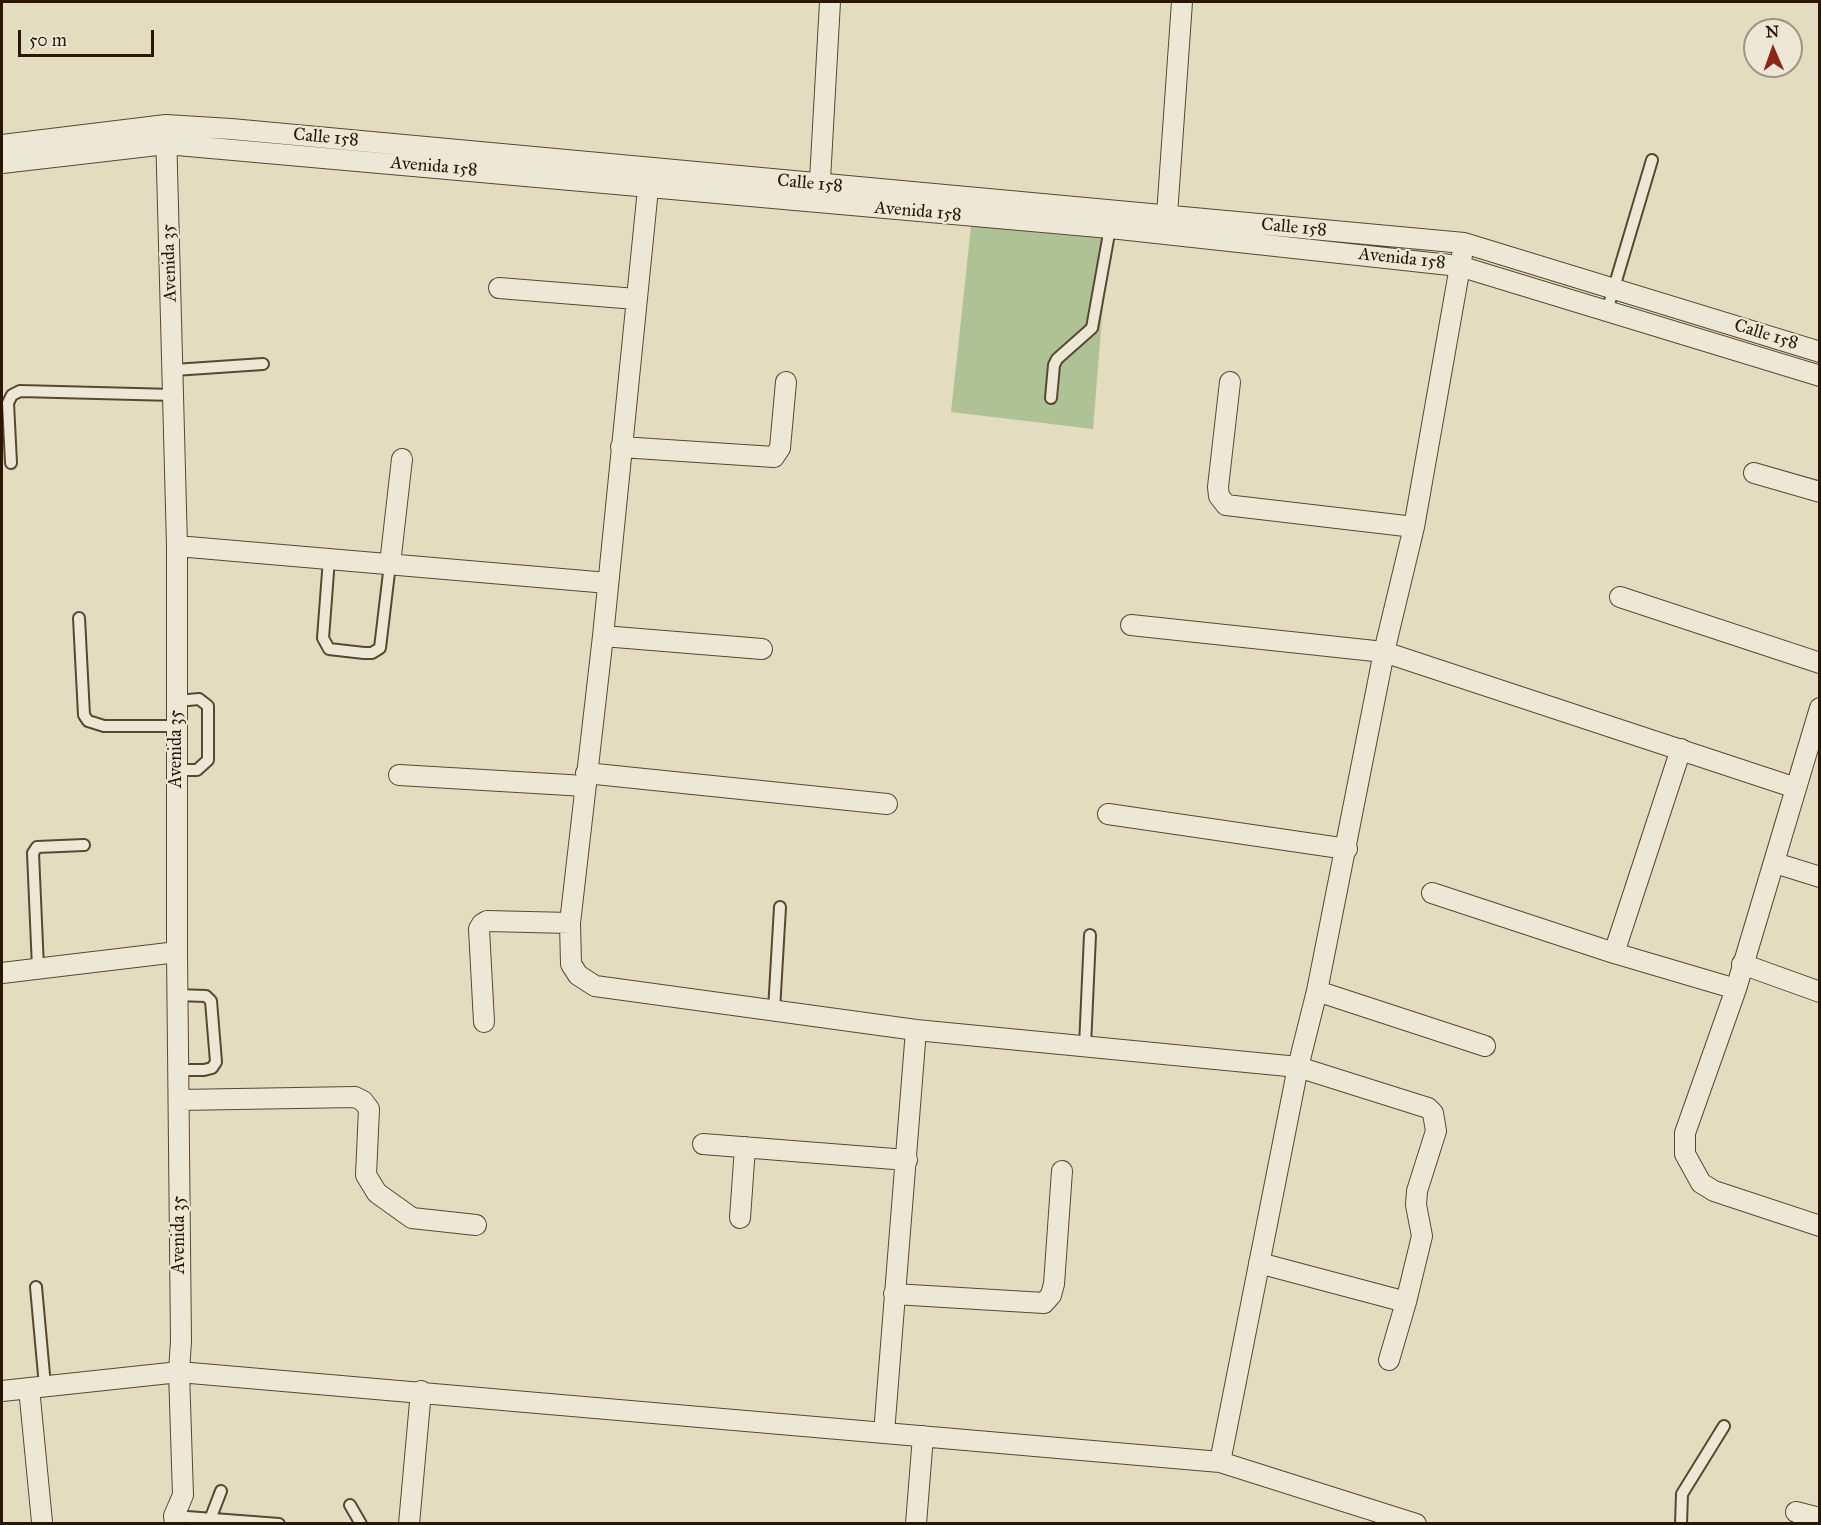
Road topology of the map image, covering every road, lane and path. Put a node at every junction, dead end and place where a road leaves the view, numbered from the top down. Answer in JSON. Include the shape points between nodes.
{"nodes":[{"id":1,"x":830,"y":2,"type":"edge"},
{"id":2,"x":1182,"y":2,"type":"edge"},
{"id":3,"x":166,"y":135,"type":"junction"},
{"id":4,"x":2,"y":145,"type":"edge"},
{"id":5,"x":1652,"y":160,"type":"dead end"},
{"id":6,"x":2,"y":163,"type":"edge"},
{"id":7,"x":649,"y":178,"type":"junction"},
{"id":8,"x":819,"y":194,"type":"junction"},
{"id":9,"x":1166,"y":226,"type":"junction"},
{"id":10,"x":1110,"y":228,"type":"junction"},
{"id":11,"x":1464,"y":243,"type":"junction"},
{"id":12,"x":1459,"y":266,"type":"junction"},
{"id":13,"x":499,"y":288,"type":"dead end"},
{"id":14,"x":1614,"y":289,"type":"junction"},
{"id":15,"x":636,"y":299,"type":"junction"},
{"id":16,"x":1607,"y":311,"type":"junction"},
{"id":17,"x":1820,"y":352,"type":"edge"},
{"id":18,"x":263,"y":364,"type":"dead end"},
{"id":19,"x":174,"y":370,"type":"junction"},
{"id":20,"x":1820,"y":376,"type":"edge"},
{"id":21,"x":786,"y":382,"type":"dead end"},
{"id":22,"x":1230,"y":382,"type":"dead end"},
{"id":23,"x":174,"y":395,"type":"junction"},
{"id":24,"x":1051,"y":398,"type":"dead end"},
{"id":25,"x":621,"y":447,"type":"junction"},
{"id":26,"x":402,"y":459,"type":"dead end"},
{"id":27,"x":11,"y":463,"type":"dead end"},
{"id":28,"x":1754,"y":473,"type":"dead end"},
{"id":29,"x":1820,"y":492,"type":"edge"},
{"id":30,"x":1414,"y":527,"type":"junction"},
{"id":31,"x":177,"y":546,"type":"junction"},
{"id":32,"x":329,"y":559,"type":"junction"},
{"id":33,"x":390,"y":564,"type":"junction"},
{"id":34,"x":608,"y":583,"type":"junction"},
{"id":35,"x":1620,"y":597,"type":"dead end"},
{"id":36,"x":80,"y":618,"type":"dead end"},
{"id":37,"x":1131,"y":625,"type":"dead end"},
{"id":38,"x":603,"y":636,"type":"junction"},
{"id":39,"x":762,"y":649,"type":"dead end"},
{"id":40,"x":1384,"y":652,"type":"junction"},
{"id":41,"x":1820,"y":663,"type":"edge"},
{"id":42,"x":177,"y":700,"type":"junction"},
{"id":43,"x":1820,"y":708,"type":"edge"},
{"id":44,"x":177,"y":726,"type":"junction"},
{"id":45,"x":1681,"y":749,"type":"junction"},
{"id":46,"x":177,"y":770,"type":"junction"},
{"id":47,"x":399,"y":775,"type":"dead end"},
{"id":48,"x":586,"y":779,"type":"junction"},
{"id":49,"x":1796,"y":788,"type":"junction"},
{"id":50,"x":887,"y":804,"type":"dead end"},
{"id":51,"x":1108,"y":814,"type":"dead end"},
{"id":52,"x":84,"y":845,"type":"dead end"},
{"id":53,"x":1347,"y":849,"type":"junction"},
{"id":54,"x":1775,"y":863,"type":"junction"},
{"id":55,"x":1820,"y":877,"type":"edge"},
{"id":56,"x":1432,"y":893,"type":"dead end"},
{"id":57,"x":780,"y":907,"type":"dead end"},
{"id":58,"x":570,"y":923,"type":"junction"},
{"id":59,"x":1090,"y":935,"type":"dead end"},
{"id":60,"x":177,"y":952,"type":"junction"},
{"id":61,"x":1614,"y":953,"type":"junction"},
{"id":62,"x":1742,"y":964,"type":"junction"},
{"id":63,"x":38,"y":968,"type":"junction"},
{"id":64,"x":2,"y":972,"type":"edge"},
{"id":65,"x":1736,"y":989,"type":"junction"},
{"id":66,"x":1317,"y":991,"type":"junction"},
{"id":67,"x":1820,"y":992,"type":"edge"},
{"id":68,"x":177,"y":994,"type":"junction"},
{"id":69,"x":774,"y":1010,"type":"junction"},
{"id":70,"x":484,"y":1022,"type":"dead end"},
{"id":71,"x":916,"y":1030,"type":"junction"},
{"id":72,"x":1085,"y":1046,"type":"junction"},
{"id":73,"x":1485,"y":1046,"type":"dead end"},
{"id":74,"x":1298,"y":1067,"type":"junction"},
{"id":75,"x":179,"y":1070,"type":"junction"},
{"id":76,"x":179,"y":1101,"type":"junction"},
{"id":77,"x":703,"y":1144,"type":"dead end"},
{"id":78,"x":745,"y":1147,"type":"junction"},
{"id":79,"x":907,"y":1160,"type":"junction"},
{"id":80,"x":1062,"y":1170,"type":"dead end"},
{"id":81,"x":740,"y":1218,"type":"dead end"},
{"id":82,"x":476,"y":1225,"type":"dead end"},
{"id":83,"x":1820,"y":1226,"type":"edge"},
{"id":84,"x":1259,"y":1263,"type":"junction"},
{"id":85,"x":36,"y":1287,"type":"dead end"},
{"id":86,"x":894,"y":1294,"type":"junction"},
{"id":87,"x":1406,"y":1302,"type":"junction"},
{"id":88,"x":1389,"y":1360,"type":"dead end"},
{"id":89,"x":179,"y":1372,"type":"junction"},
{"id":90,"x":37,"y":1387,"type":"junction"},
{"id":91,"x":2,"y":1391,"type":"edge"},
{"id":92,"x":421,"y":1391,"type":"junction"},
{"id":93,"x":1724,"y":1426,"type":"dead end"},
{"id":94,"x":884,"y":1433,"type":"junction"},
{"id":95,"x":923,"y":1436,"type":"junction"},
{"id":96,"x":1220,"y":1462,"type":"junction"},
{"id":97,"x":221,"y":1491,"type":"dead end"},
{"id":98,"x":351,"y":1504,"type":"dead end"},
{"id":99,"x":1796,"y":1512,"type":"dead end"},
{"id":100,"x":211,"y":1517,"type":"junction"},
{"id":101,"x":1820,"y":1518,"type":"edge"},
{"id":102,"x":175,"y":1520,"type":"edge"},
{"id":103,"x":42,"y":1522,"type":"edge"},
{"id":104,"x":279,"y":1524,"type":"edge"},
{"id":105,"x":361,"y":1524,"type":"edge"},
{"id":106,"x":409,"y":1524,"type":"edge"},
{"id":107,"x":916,"y":1524,"type":"edge"},
{"id":108,"x":1416,"y":1524,"type":"edge"},
{"id":109,"x":1681,"y":1524,"type":"edge"}],
"edges":[{"from":1,"to":8,"type":"street"},
{"from":2,"to":9,"type":"street"},
{"from":3,"to":4,"type":"street"},
{"from":3,"to":6,"type":"street","name":"Avenida 158"},
{"from":3,"to":7,"type":"street","name":"Avenida 158"},
{"from":3,"to":19,"type":"street","name":"Avenida 35"},
{"from":5,"to":14,"type":"lane"},
{"from":7,"to":8,"type":"street","name":"Avenida 158"},
{"from":7,"to":15,"type":"street"},
{"from":8,"to":9,"type":"street","name":"Calle 158"},
{"from":8,"to":10,"type":"street","name":"Avenida 158"},
{"from":9,"to":10,"type":"street","name":"Avenida 158"},
{"from":9,"to":11,"type":"street","name":"Calle 158"},
{"from":9,"to":12,"type":"street","name":"Avenida 158"},
{"from":10,"to":24,"type":"lane","via":[[1092,328],[1057,359]]},
{"from":11,"to":12,"type":"street"},
{"from":11,"to":14,"type":"street","name":"Calle 158"},
{"from":12,"to":16,"type":"street","name":"Avenida 158"},
{"from":12,"to":30,"type":"street"},
{"from":13,"to":15,"type":"street"},
{"from":14,"to":16,"type":"lane"},
{"from":14,"to":17,"type":"street","name":"Calle 158"},
{"from":15,"to":25,"type":"street"},
{"from":16,"to":20,"type":"street","name":"Avenida 158"},
{"from":18,"to":19,"type":"lane"},
{"from":19,"to":23,"type":"street","name":"Avenida 35"},
{"from":21,"to":25,"type":"street","via":[[780,448],[774,457]]},
{"from":22,"to":30,"type":"street","via":[[1218,487],[1226,505]]},
{"from":23,"to":27,"type":"lane","via":[[20,391],[8,403]]},
{"from":23,"to":31,"type":"street","name":"Avenida 35"},
{"from":25,"to":34,"type":"street"},
{"from":26,"to":33,"type":"street"},
{"from":28,"to":29,"type":"street"},
{"from":30,"to":40,"type":"street"},
{"from":31,"to":32,"type":"street"},
{"from":31,"to":42,"type":"street","name":"Avenida 35"},
{"from":32,"to":33,"type":"street"},
{"from":32,"to":33,"type":"lane","via":[[323,638],[329,649],[364,653],[381,648]]},
{"from":33,"to":34,"type":"street"},
{"from":34,"to":38,"type":"street"},
{"from":35,"to":41,"type":"street"},
{"from":36,"to":44,"type":"lane","via":[[84,715],[88,721],[104,726]]},
{"from":37,"to":40,"type":"street"},
{"from":38,"to":39,"type":"street"},
{"from":38,"to":48,"type":"street"},
{"from":40,"to":45,"type":"street"},
{"from":40,"to":53,"type":"street"},
{"from":42,"to":44,"type":"street","name":"Avenida 35"},
{"from":42,"to":46,"type":"lane","via":[[199,699],[208,706],[208,760],[197,770]]},
{"from":43,"to":49,"type":"street"},
{"from":44,"to":46,"type":"street","name":"Avenida 35"},
{"from":45,"to":49,"type":"street"},
{"from":45,"to":61,"type":"street"},
{"from":46,"to":60,"type":"street","name":"Avenida 35"},
{"from":47,"to":48,"type":"street"},
{"from":48,"to":50,"type":"street"},
{"from":48,"to":58,"type":"street"},
{"from":49,"to":54,"type":"street"},
{"from":51,"to":53,"type":"street"},
{"from":52,"to":63,"type":"lane","via":[[37,848],[33,853]]},
{"from":53,"to":66,"type":"street"},
{"from":54,"to":55,"type":"street"},
{"from":54,"to":62,"type":"street"},
{"from":56,"to":61,"type":"street"},
{"from":57,"to":69,"type":"lane"},
{"from":58,"to":69,"type":"street","via":[[571,964],[578,975],[595,986]]},
{"from":58,"to":70,"type":"street","via":[[482,924],[479,930]]},
{"from":59,"to":72,"type":"lane"},
{"from":60,"to":63,"type":"street"},
{"from":60,"to":68,"type":"street","name":"Avenida 35"},
{"from":61,"to":65,"type":"street"},
{"from":62,"to":65,"type":"street"},
{"from":62,"to":67,"type":"street"},
{"from":63,"to":64,"type":"street"},
{"from":65,"to":83,"type":"street","via":[[1685,1133],[1686,1154],[1701,1183],[1714,1191]]},
{"from":66,"to":73,"type":"street"},
{"from":66,"to":74,"type":"street"},
{"from":68,"to":75,"type":"street","name":"Avenida 35"},
{"from":68,"to":75,"type":"lane","via":[[206,996],[211,1001],[216,1062],[204,1070]]},
{"from":69,"to":71,"type":"street"},
{"from":71,"to":72,"type":"street"},
{"from":71,"to":79,"type":"street"},
{"from":72,"to":74,"type":"street"},
{"from":74,"to":84,"type":"street"},
{"from":74,"to":87,"type":"street","via":[[1428,1108],[1433,1113],[1436,1131],[1417,1191],[1422,1236]]},
{"from":75,"to":76,"type":"street","name":"Avenida 35"},
{"from":76,"to":82,"type":"street","via":[[355,1097],[369,1109],[366,1175],[371,1187],[412,1218]]},
{"from":76,"to":89,"type":"street","name":"Avenida 35"},
{"from":77,"to":78,"type":"street"},
{"from":78,"to":79,"type":"street"},
{"from":78,"to":81,"type":"street"},
{"from":79,"to":86,"type":"street"},
{"from":80,"to":86,"type":"street","via":[[1054,1284],[1044,1303]]},
{"from":84,"to":87,"type":"street"},
{"from":84,"to":96,"type":"street"},
{"from":85,"to":90,"type":"lane"},
{"from":86,"to":94,"type":"street"},
{"from":87,"to":88,"type":"street"},
{"from":89,"to":90,"type":"street"},
{"from":89,"to":92,"type":"street"},
{"from":89,"to":102,"type":"street","name":"Avenida 35","via":[[183,1495]]},
{"from":90,"to":91,"type":"street"},
{"from":90,"to":103,"type":"street"},
{"from":92,"to":94,"type":"street"},
{"from":92,"to":106,"type":"street"},
{"from":93,"to":109,"type":"lane","via":[[1682,1494]]},
{"from":94,"to":95,"type":"street"},
{"from":95,"to":96,"type":"street"},
{"from":95,"to":107,"type":"street"},
{"from":96,"to":108,"type":"street"},
{"from":97,"to":100,"type":"lane"},
{"from":98,"to":105,"type":"lane"},
{"from":99,"to":101,"type":"street"},
{"from":100,"to":102,"type":"lane"},
{"from":100,"to":104,"type":"lane"}]}
